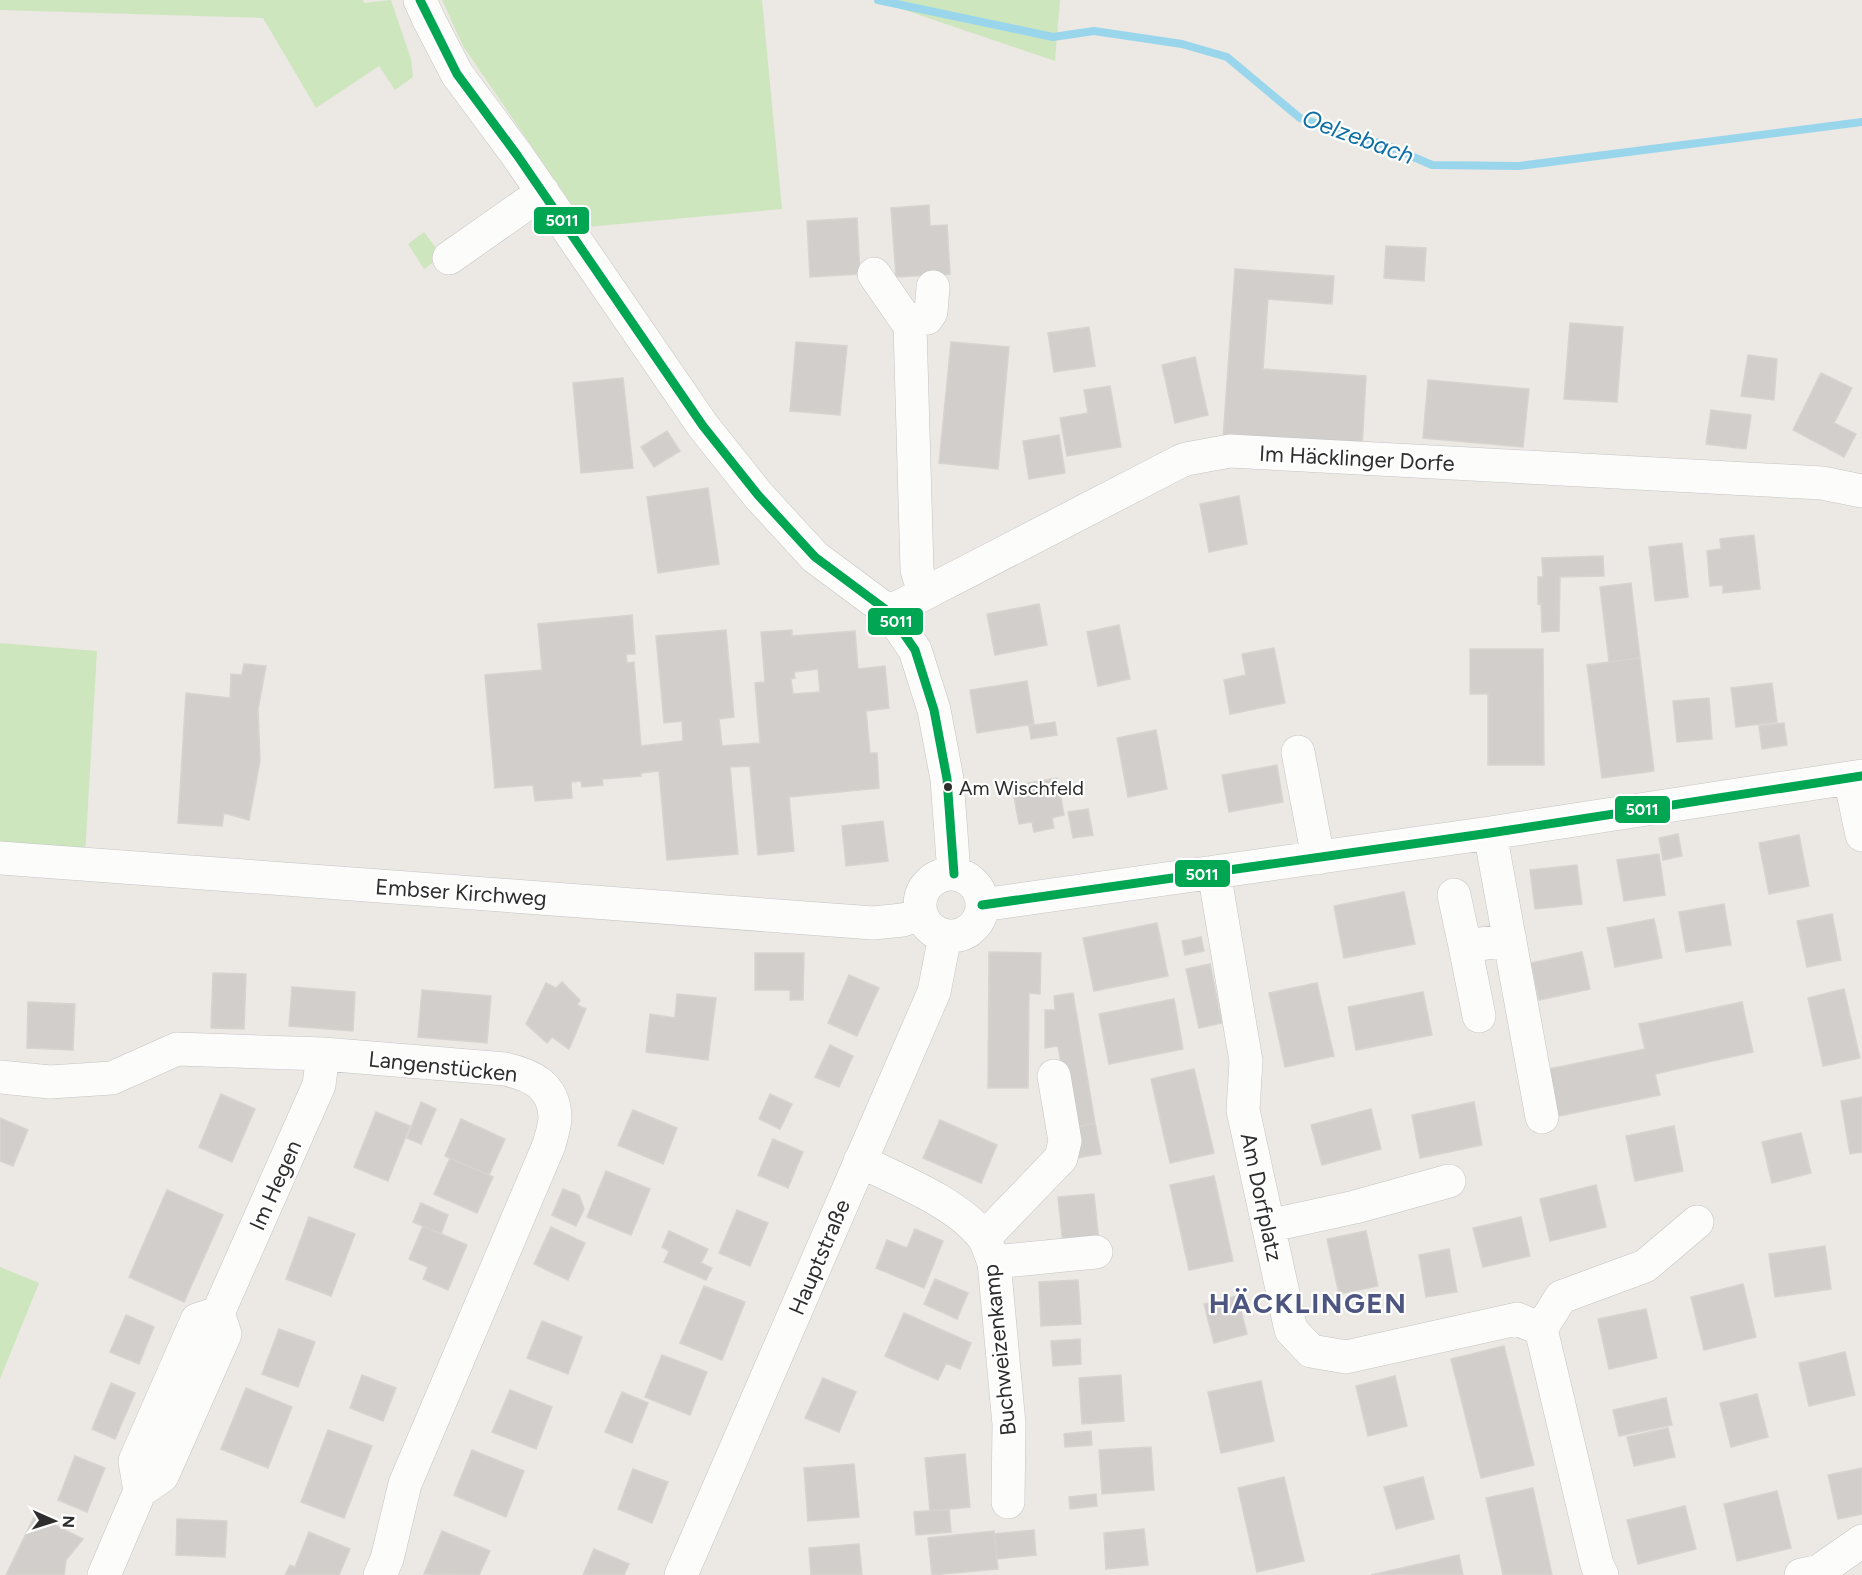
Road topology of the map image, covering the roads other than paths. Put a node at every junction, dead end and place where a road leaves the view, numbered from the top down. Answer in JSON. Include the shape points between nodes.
{"nodes":[{"id":1,"x":420,"y":0,"type":"edge"},
{"id":2,"x":543,"y":192,"type":"junction"},
{"id":3,"x":449,"y":258,"type":"dead end"},
{"id":4,"x":874,"y":274,"type":"dead end"},
{"id":5,"x":933,"y":287,"type":"dead end"},
{"id":6,"x":910,"y":326,"type":"junction"},
{"id":7,"x":1862,"y":491,"type":"edge"},
{"id":8,"x":924,"y":593,"type":"junction"},
{"id":9,"x":889,"y":612,"type":"junction"},
{"id":10,"x":1298,"y":752,"type":"dead end"},
{"id":11,"x":1856,"y":777,"type":"edge"},
{"id":12,"x":1490,"y":833,"type":"junction"},
{"id":13,"x":1862,"y":835,"type":"edge"},
{"id":14,"x":0,"y":858,"type":"edge"},
{"id":15,"x":1318,"y":858,"type":"junction"},
{"id":16,"x":1214,"y":872,"type":"junction"},
{"id":17,"x":954,"y":874,"type":"junction"},
{"id":18,"x":1454,"y":895,"type":"dead end"},
{"id":19,"x":982,"y":905,"type":"junction"},
{"id":20,"x":920,"y":914,"type":"junction"},
{"id":21,"x":945,"y":936,"type":"junction"},
{"id":22,"x":1510,"y":940,"type":"junction"},
{"id":23,"x":1466,"y":946,"type":"junction"},
{"id":24,"x":1479,"y":1016,"type":"dead end"},
{"id":25,"x":323,"y":1054,"type":"junction"},
{"id":26,"x":1054,"y":1076,"type":"dead end"},
{"id":27,"x":0,"y":1077,"type":"edge"},
{"id":28,"x":1542,"y":1117,"type":"dead end"},
{"id":29,"x":860,"y":1161,"type":"junction"},
{"id":30,"x":1449,"y":1181,"type":"dead end"},
{"id":31,"x":1697,"y":1222,"type":"dead end"},
{"id":32,"x":1268,"y":1226,"type":"junction"},
{"id":33,"x":989,"y":1250,"type":"junction"},
{"id":34,"x":1096,"y":1252,"type":"dead end"},
{"id":35,"x":1541,"y":1329,"type":"junction"},
{"id":36,"x":1008,"y":1502,"type":"dead end"},
{"id":37,"x":1862,"y":1541,"type":"edge"},
{"id":38,"x":1813,"y":1574,"type":"edge"},
{"id":39,"x":104,"y":1575,"type":"edge"},
{"id":40,"x":380,"y":1575,"type":"edge"},
{"id":41,"x":681,"y":1575,"type":"edge"},
{"id":42,"x":1602,"y":1575,"type":"edge"}],
"edges":[{"from":1,"to":2,"type":"street","via":[[457,74]]},
{"from":2,"to":3,"type":"street"},
{"from":2,"to":9,"type":"street","via":[[703,426],[758,495],[815,557]]},
{"from":4,"to":6,"type":"street"},
{"from":5,"to":6,"type":"street","via":[[931,312]]},
{"from":6,"to":8,"type":"street","via":[[917,570]]},
{"from":7,"to":8,"type":"street","name":"Im Häcklinger Dorfe","via":[[1822,483],[1230,452],[1179,462]]},
{"from":8,"to":9,"type":"street","name":"Im Häcklinger Dorfe"},
{"from":9,"to":17,"type":"street","via":[[915,650],[934,710],[946,778]]},
{"from":10,"to":15,"type":"street"},
{"from":11,"to":12,"type":"street"},
{"from":11,"to":13,"type":"street"},
{"from":12,"to":15,"type":"street"},
{"from":12,"to":22,"type":"street"},
{"from":14,"to":20,"type":"street","name":"Embser Kirchweg","via":[[873,923]]},
{"from":15,"to":16,"type":"street"},
{"from":16,"to":19,"type":"street"},
{"from":16,"to":32,"type":"street","name":"Am Dorfplatz","via":[[1246,1061],[1243,1110]]},
{"from":17,"to":19,"type":"street","via":[[977,888]]},
{"from":17,"to":20,"type":"street","via":[[944,874],[926,885],[921,893]]},
{"from":18,"to":23,"type":"street"},
{"from":19,"to":21,"type":"street","via":[[971,930]]},
{"from":20,"to":21,"type":"street","via":[[927,926]]},
{"from":21,"to":29,"type":"street","name":"Hauptstraße","via":[[934,992]]},
{"from":22,"to":23,"type":"street"},
{"from":22,"to":28,"type":"street"},
{"from":23,"to":24,"type":"street"},
{"from":25,"to":27,"type":"street","name":"Langenstücken","via":[[177,1049],[112,1078],[50,1082]]},
{"from":25,"to":39,"type":"street","name":"Im Hegen","via":[[319,1085],[218,1313],[197,1320],[135,1461],[140,1491]]},
{"from":25,"to":40,"type":"street","name":"Langenstücken","via":[[505,1069],[525,1074],[537,1080],[549,1095],[555,1117],[549,1145],[405,1484]]},
{"from":26,"to":33,"type":"street","via":[[1065,1141],[1060,1158]]},
{"from":29,"to":33,"type":"street","name":"Buchweizenkamp","via":[[964,1216]]},
{"from":29,"to":41,"type":"street","name":"Hauptstraße"},
{"from":30,"to":32,"type":"street"},
{"from":31,"to":35,"type":"street","via":[[1645,1266],[1561,1297]]},
{"from":32,"to":35,"type":"street","name":"Am Dorfplatz","via":[[1291,1330],[1311,1351],[1346,1358],[1517,1319]]},
{"from":33,"to":34,"type":"street"},
{"from":33,"to":36,"type":"street","name":"Buchweizenkamp","via":[[1009,1424]]},
{"from":35,"to":42,"type":"street"},
{"from":37,"to":38,"type":"street"}]}
